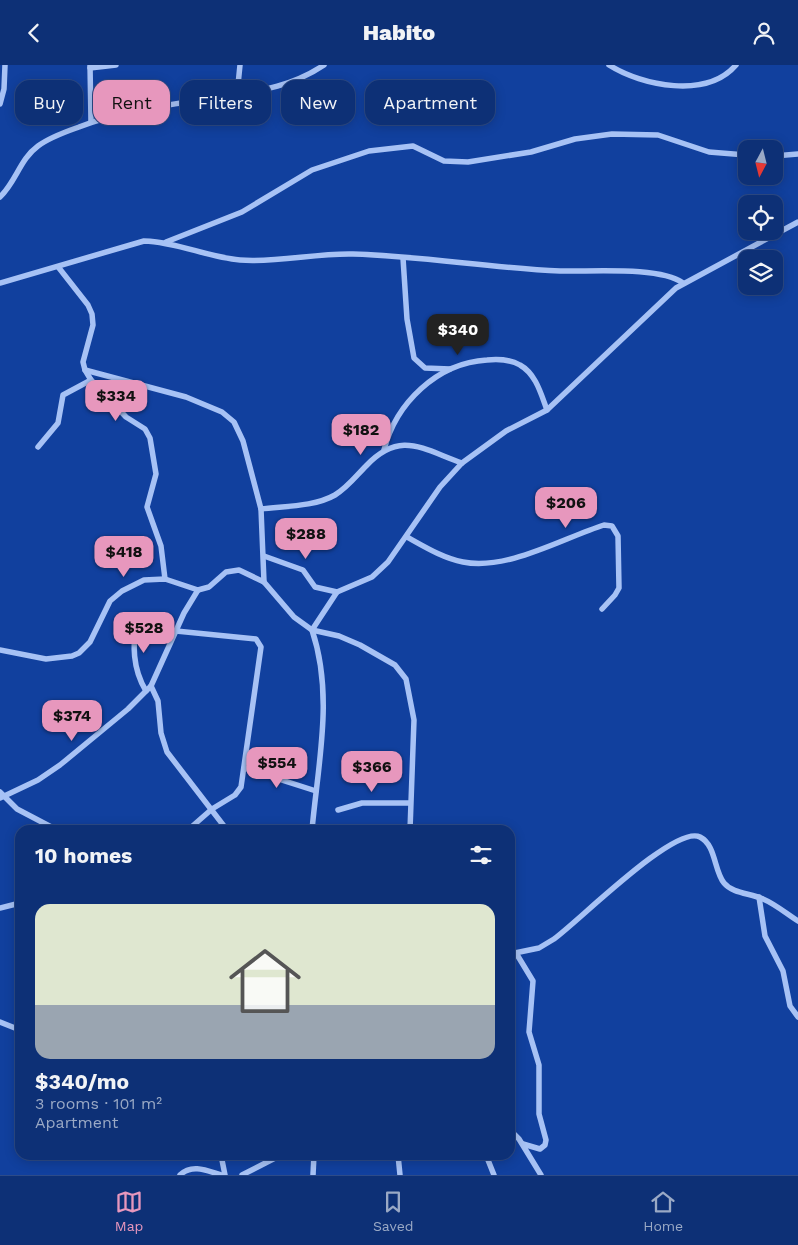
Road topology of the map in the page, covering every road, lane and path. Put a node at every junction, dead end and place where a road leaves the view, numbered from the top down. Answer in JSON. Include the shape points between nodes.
{"nodes":[{"id":1,"x":5,"y":65,"type":"edge"},
{"id":2,"x":116,"y":65,"type":"edge"},
{"id":3,"x":240,"y":65,"type":"edge"},
{"id":4,"x":324,"y":65,"type":"edge"},
{"id":5,"x":609,"y":65,"type":"edge"},
{"id":6,"x":736,"y":65,"type":"edge"},
{"id":7,"x":90,"y":67,"type":"edge"},
{"id":8,"x":238,"y":80,"type":"edge"},
{"id":9,"x":271,"y":87,"type":"edge"},
{"id":10,"x":0,"y":104,"type":"edge"},
{"id":11,"x":180,"y":104,"type":"edge"},
{"id":12,"x":91,"y":122,"type":"junction"},
{"id":13,"x":738,"y":154,"type":"edge"},
{"id":14,"x":798,"y":154,"type":"edge"},
{"id":15,"x":783,"y":155,"type":"edge"},
{"id":16,"x":0,"y":197,"type":"edge"},
{"id":17,"x":798,"y":222,"type":"edge"},
{"id":18,"x":166,"y":242,"type":"junction"},
{"id":19,"x":404,"y":258,"type":"junction"},
{"id":20,"x":59,"y":268,"type":"junction"},
{"id":21,"x":0,"y":283,"type":"edge"},
{"id":22,"x":683,"y":283,"type":"junction"},
{"id":23,"x":450,"y":369,"type":"junction"},
{"id":24,"x":85,"y":370,"type":"junction"},
{"id":25,"x":91,"y":379,"type":"junction"},
{"id":26,"x":547,"y":410,"type":"junction"},
{"id":27,"x":38,"y":447,"type":"dead end"},
{"id":28,"x":384,"y":449,"type":"junction"},
{"id":29,"x":462,"y":463,"type":"junction"},
{"id":30,"x":261,"y":509,"type":"junction"},
{"id":31,"x":407,"y":537,"type":"junction"},
{"id":32,"x":264,"y":556,"type":"junction"},
{"id":33,"x":166,"y":579,"type":"junction"},
{"id":34,"x":264,"y":582,"type":"junction"},
{"id":35,"x":198,"y":590,"type":"junction"},
{"id":36,"x":337,"y":592,"type":"junction"},
{"id":37,"x":602,"y":609,"type":"dead end"},
{"id":38,"x":136,"y":619,"type":"dead end"},
{"id":39,"x":312,"y":630,"type":"junction"},
{"id":40,"x":176,"y":631,"type":"junction"},
{"id":41,"x":0,"y":651,"type":"edge"},
{"id":42,"x":149,"y":688,"type":"junction"},
{"id":43,"x":244,"y":768,"type":"junction"},
{"id":44,"x":316,"y":791,"type":"junction"},
{"id":45,"x":1,"y":796,"type":"edge"},
{"id":46,"x":410,"y":803,"type":"junction"},
{"id":47,"x":212,"y":809,"type":"junction"},
{"id":48,"x":338,"y":810,"type":"dead end"},
{"id":49,"x":47,"y":825,"type":"edge"},
{"id":50,"x":194,"y":825,"type":"edge"},
{"id":51,"x":223,"y":825,"type":"edge"},
{"id":52,"x":313,"y":825,"type":"edge"},
{"id":53,"x":410,"y":825,"type":"edge"},
{"id":54,"x":758,"y":897,"type":"junction"},
{"id":55,"x":15,"y":904,"type":"edge"},
{"id":56,"x":0,"y":908,"type":"edge"},
{"id":57,"x":798,"y":921,"type":"edge"},
{"id":58,"x":515,"y":953,"type":"edge"},
{"id":59,"x":515,"y":956,"type":"edge"},
{"id":60,"x":798,"y":1017,"type":"edge"},
{"id":61,"x":0,"y":1022,"type":"edge"},
{"id":62,"x":15,"y":1028,"type":"edge"},
{"id":63,"x":515,"y":1135,"type":"edge"},
{"id":64,"x":523,"y":1144,"type":"junction"},
{"id":65,"x":221,"y":1160,"type":"edge"},
{"id":66,"x":271,"y":1160,"type":"edge"},
{"id":67,"x":314,"y":1160,"type":"edge"},
{"id":68,"x":398,"y":1160,"type":"edge"},
{"id":69,"x":488,"y":1160,"type":"edge"},
{"id":70,"x":180,"y":1175,"type":"edge"},
{"id":71,"x":223,"y":1175,"type":"edge"},
{"id":72,"x":242,"y":1175,"type":"edge"},
{"id":73,"x":313,"y":1175,"type":"edge"},
{"id":74,"x":400,"y":1175,"type":"edge"},
{"id":75,"x":494,"y":1175,"type":"edge"},
{"id":76,"x":541,"y":1175,"type":"edge"}],
"edges":[{"from":1,"to":10,"type":"street"},
{"from":2,"to":7,"type":"street"},
{"from":3,"to":8,"type":"street"},
{"from":4,"to":9,"type":"street","via":[[289,83]]},
{"from":5,"to":6,"type":"street","via":[[642,80],[674,85],[718,80]]},
{"from":7,"to":12,"type":"street"},
{"from":11,"to":12,"type":"street","via":[[127,112]]},
{"from":12,"to":16,"type":"street","via":[[38,145]]},
{"from":13,"to":18,"type":"street","via":[[709,152],[658,135],[612,134],[575,139],[520,154],[458,162],[439,159],[413,146],[368,151],[312,169],[242,212]]},
{"from":14,"to":15,"type":"street"},
{"from":17,"to":22,"type":"street"},
{"from":18,"to":19,"type":"street","via":[[218,257],[242,260],[336,254]]},
{"from":18,"to":20,"type":"street","via":[[131,243]]},
{"from":19,"to":22,"type":"street","via":[[560,271],[649,274],[671,277]]},
{"from":19,"to":23,"type":"street","via":[[414,357],[425,367]]},
{"from":20,"to":21,"type":"street","via":[[40,270]]},
{"from":20,"to":24,"type":"street","via":[[92,314],[93,325],[83,362]]},
{"from":22,"to":26,"type":"street"},
{"from":23,"to":26,"type":"street","via":[[488,359],[508,360],[520,365],[536,382]]},
{"from":23,"to":28,"type":"street","via":[[432,380],[403,408],[388,433]]},
{"from":24,"to":25,"type":"street"},
{"from":24,"to":30,"type":"street","via":[[186,397],[227,415],[243,441]]},
{"from":25,"to":27,"type":"street","via":[[63,395],[58,423]]},
{"from":25,"to":33,"type":"street","via":[[126,417],[145,429],[150,438],[156,473],[147,507],[161,546]]},
{"from":26,"to":29,"type":"street","via":[[500,435]]},
{"from":28,"to":29,"type":"street","via":[[410,445]]},
{"from":28,"to":30,"type":"street","via":[[342,490],[330,497]]},
{"from":29,"to":31,"type":"street","via":[[440,487]]},
{"from":30,"to":32,"type":"street"},
{"from":31,"to":36,"type":"street","via":[[377,573]]},
{"from":31,"to":37,"type":"street","via":[[446,557],[480,563],[521,555],[604,525],[612,526],[618,536],[619,587]]},
{"from":32,"to":34,"type":"street"},
{"from":32,"to":36,"type":"street","via":[[303,570],[315,587]]},
{"from":33,"to":35,"type":"street"},
{"from":33,"to":41,"type":"street","via":[[144,580],[115,596],[106,606],[90,642],[79,653],[46,659]]},
{"from":34,"to":35,"type":"street","via":[[246,572],[233,570],[221,575],[209,587]]},
{"from":34,"to":39,"type":"street","via":[[294,617]]},
{"from":35,"to":40,"type":"street"},
{"from":36,"to":39,"type":"street"},
{"from":38,"to":42,"type":"street","via":[[134,655],[137,670]]},
{"from":39,"to":44,"type":"street","via":[[324,693]]},
{"from":39,"to":46,"type":"street","via":[[346,638],[386,659],[404,674],[414,720]]},
{"from":40,"to":42,"type":"street"},
{"from":40,"to":43,"type":"street","via":[[251,638],[260,643]]},
{"from":42,"to":45,"type":"street","via":[[60,765],[38,780]]},
{"from":42,"to":47,"type":"street","via":[[158,701],[161,733],[167,752]]},
{"from":43,"to":44,"type":"street"},
{"from":43,"to":47,"type":"street","via":[[239,791]]},
{"from":44,"to":52,"type":"street"},
{"from":45,"to":49,"type":"street"},
{"from":46,"to":48,"type":"street","via":[[362,803]]},
{"from":46,"to":53,"type":"street"},
{"from":47,"to":50,"type":"street"},
{"from":47,"to":51,"type":"street"},
{"from":54,"to":57,"type":"street"},
{"from":54,"to":58,"type":"street","via":[[735,891],[725,884],[704,839],[687,836],[632,872],[554,939],[539,948]]},
{"from":54,"to":60,"type":"street","via":[[765,935],[782,971],[790,1005]]},
{"from":55,"to":56,"type":"street"},
{"from":59,"to":64,"type":"street","via":[[533,981],[529,1032],[539,1065],[539,1114],[546,1140],[540,1149]]},
{"from":61,"to":62,"type":"street"},
{"from":63,"to":64,"type":"street"},
{"from":64,"to":76,"type":"street"},
{"from":65,"to":71,"type":"street"},
{"from":66,"to":72,"type":"street"},
{"from":67,"to":73,"type":"street"},
{"from":68,"to":74,"type":"street"},
{"from":69,"to":75,"type":"street"},
{"from":70,"to":71,"type":"street","via":[[185,1170],[196,1169]]}]}
